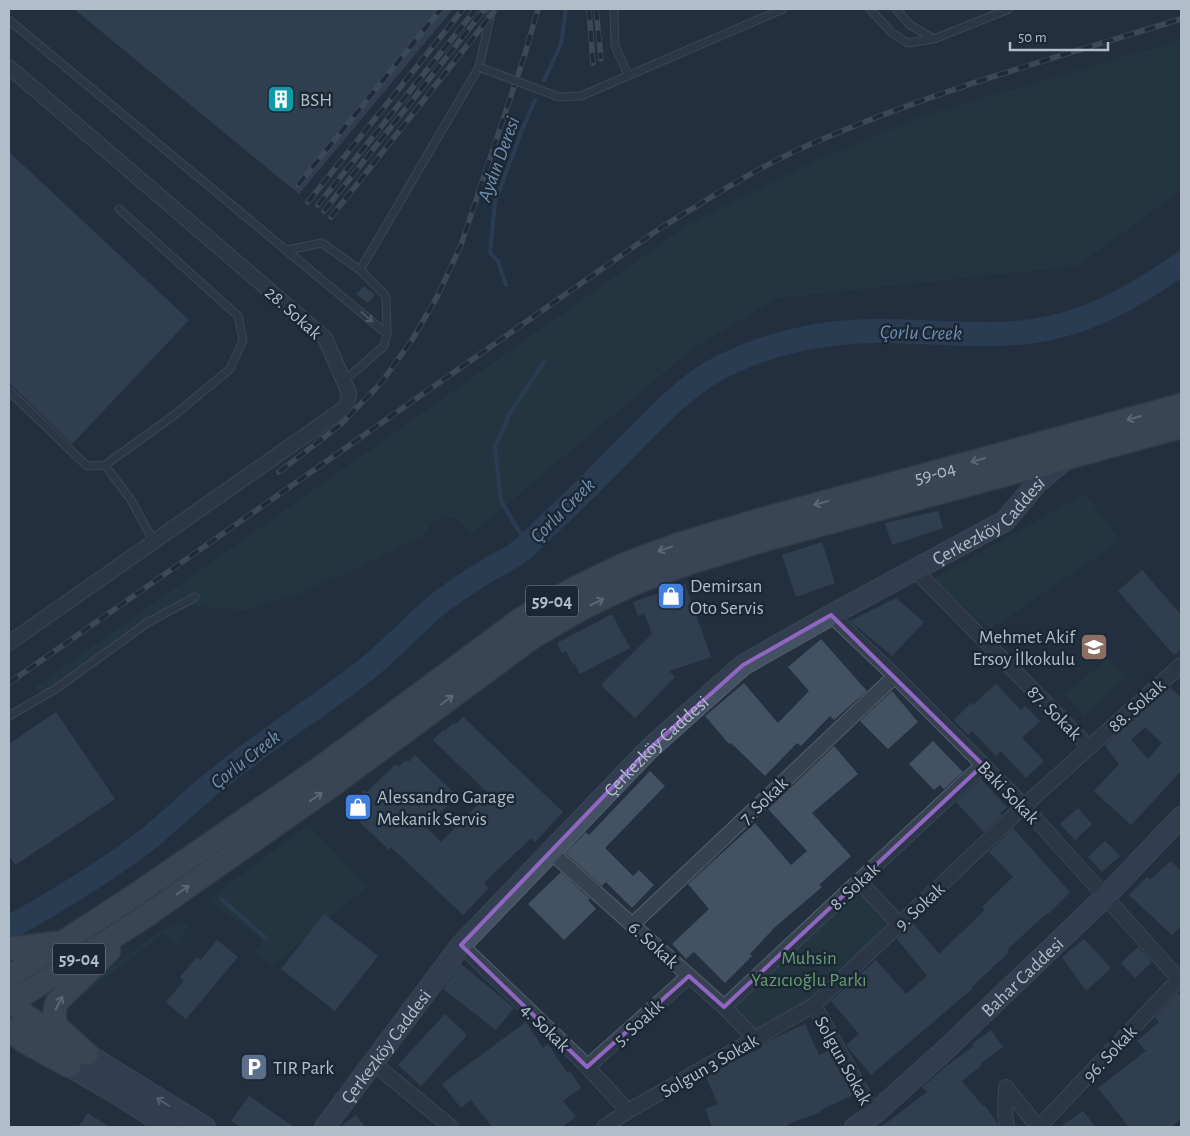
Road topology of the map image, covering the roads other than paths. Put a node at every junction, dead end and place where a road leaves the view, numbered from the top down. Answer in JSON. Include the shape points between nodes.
{"nodes":[{"id":1,"x":492,"y":9,"type":"edge"},
{"id":2,"x":614,"y":9,"type":"edge"},
{"id":3,"x":783,"y":9,"type":"edge"},
{"id":4,"x":870,"y":9,"type":"edge"},
{"id":5,"x":896,"y":9,"type":"edge"},
{"id":6,"x":1009,"y":9,"type":"edge"},
{"id":7,"x":9,"y":20,"type":"edge"},
{"id":8,"x":934,"y":39,"type":"junction"},
{"id":9,"x":9,"y":67,"type":"edge"},
{"id":10,"x":479,"y":67,"type":"junction"},
{"id":11,"x":628,"y":75,"type":"junction"},
{"id":12,"x":119,"y":209,"type":"dead end"},
{"id":13,"x":287,"y":250,"type":"junction"},
{"id":14,"x":360,"y":270,"type":"junction"},
{"id":15,"x":387,"y":334,"type":"junction"},
{"id":16,"x":345,"y":380,"type":"junction"},
{"id":17,"x":9,"y":391,"type":"edge"},
{"id":18,"x":1181,"y":404,"type":"edge"},
{"id":19,"x":1181,"y":427,"type":"edge"},
{"id":20,"x":1067,"y":458,"type":"junction"},
{"id":21,"x":105,"y":465,"type":"junction"},
{"id":22,"x":153,"y":540,"type":"junction"},
{"id":23,"x":915,"y":570,"type":"junction"},
{"id":24,"x":195,"y":596,"type":"dead end"},
{"id":25,"x":831,"y":615,"type":"junction"},
{"id":26,"x":9,"y":643,"type":"edge"},
{"id":27,"x":1181,"y":665,"type":"edge"},
{"id":28,"x":895,"y":676,"type":"junction"},
{"id":29,"x":9,"y":716,"type":"edge"},
{"id":30,"x":1090,"y":747,"type":"junction"},
{"id":31,"x":983,"y":765,"type":"junction"},
{"id":32,"x":1024,"y":806,"type":"junction"},
{"id":33,"x":1181,"y":817,"type":"edge"},
{"id":34,"x":551,"y":852,"type":"junction"},
{"id":35,"x":859,"y":882,"type":"junction"},
{"id":36,"x":1106,"y":896,"type":"junction"},
{"id":37,"x":143,"y":918,"type":"junction"},
{"id":38,"x":899,"y":924,"type":"junction"},
{"id":39,"x":632,"y":925,"type":"junction"},
{"id":40,"x":63,"y":942,"type":"junction"},
{"id":41,"x":461,"y":945,"type":"junction"},
{"id":42,"x":9,"y":949,"type":"edge"},
{"id":43,"x":689,"y":976,"type":"junction"},
{"id":44,"x":9,"y":977,"type":"edge"},
{"id":45,"x":1180,"y":978,"type":"edge"},
{"id":46,"x":11,"y":998,"type":"edge"},
{"id":47,"x":814,"y":1005,"type":"junction"},
{"id":48,"x":724,"y":1007,"type":"junction"},
{"id":49,"x":9,"y":1030,"type":"edge"},
{"id":50,"x":755,"y":1039,"type":"junction"},
{"id":51,"x":9,"y":1047,"type":"edge"},
{"id":52,"x":78,"y":1060,"type":"junction"},
{"id":53,"x":374,"y":1063,"type":"junction"},
{"id":54,"x":587,"y":1067,"type":"junction"},
{"id":55,"x":628,"y":1111,"type":"junction"},
{"id":56,"x":866,"y":1122,"type":"edge"},
{"id":57,"x":169,"y":1127,"type":"edge"},
{"id":58,"x":205,"y":1127,"type":"edge"},
{"id":59,"x":326,"y":1127,"type":"edge"},
{"id":60,"x":451,"y":1127,"type":"edge"},
{"id":61,"x":604,"y":1127,"type":"edge"},
{"id":62,"x":1007,"y":1127,"type":"edge"},
{"id":63,"x":1038,"y":1127,"type":"edge"}],
"edges":[{"from":1,"to":10,"type":"lane"},
{"from":2,"to":11,"type":"lane","via":[[615,46]]},
{"from":3,"to":11,"type":"lane"},
{"from":4,"to":8,"type":"lane","via":[[892,33],[908,43]]},
{"from":5,"to":8,"type":"lane","via":[[910,25]]},
{"from":6,"to":8,"type":"lane"},
{"from":7,"to":13,"type":"lane"},
{"from":9,"to":16,"type":"street","name":"28. Sokak","via":[[325,338]]},
{"from":10,"to":11,"type":"lane","bridge":true,"via":[[559,97],[580,96]]},
{"from":10,"to":14,"type":"lane"},
{"from":12,"to":21,"type":"lane","via":[[238,316],[243,340],[230,370]]},
{"from":13,"to":14,"type":"lane","via":[[322,243]]},
{"from":13,"to":15,"type":"lane","one_way":true},
{"from":14,"to":15,"type":"lane","via":[[386,296]]},
{"from":15,"to":16,"type":"lane","via":[[384,346]]},
{"from":16,"to":22,"type":"street","name":"28. Sokak","via":[[349,393],[346,407]]},
{"from":17,"to":21,"type":"lane","via":[[87,466]]},
{"from":18,"to":40,"type":"main road","name":"59-04","number":"59-04","one_way":true,"via":[[676,545],[575,588],[521,619],[317,770]]},
{"from":19,"to":20,"type":"main road","number":"59-04"},
{"from":20,"to":23,"type":"main road","name":"Çerkezköy Caddesi","via":[[1038,482],[1005,521]]},
{"from":37,"to":20,"type":"main road","number":"59-04","one_way":true,"via":[[330,787],[533,637],[593,603],[683,565]]},
{"from":21,"to":22,"type":"lane","via":[[131,500]]},
{"from":22,"to":26,"type":"street","name":"28. Sokak"},
{"from":23,"to":25,"type":"main road","name":"Çerkezköy Caddesi"},
{"from":23,"to":30,"type":"street","name":"87. Sokak"},
{"from":24,"to":29,"type":"lane","via":[[147,623],[57,688]]},
{"from":25,"to":28,"type":"street","name":"Baki Sokak"},
{"from":25,"to":34,"type":"main road","name":"Çerkezköy Caddesi","via":[[743,665],[649,749]]},
{"from":27,"to":30,"type":"street","name":"88. Sokak"},
{"from":28,"to":31,"type":"street","name":"Baki Sokak"},
{"from":28,"to":39,"type":"street","name":"7. Sokak"},
{"from":30,"to":32,"type":"street","name":"88. Sokak"},
{"from":31,"to":32,"type":"street","name":"Baki Sokak"},
{"from":31,"to":35,"type":"street","name":"8. Sokak"},
{"from":32,"to":36,"type":"street","name":"Baki Sokak"},
{"from":32,"to":38,"type":"street","name":"9. Sokak"},
{"from":33,"to":36,"type":"main road","name":"Bahar Caddesi"},
{"from":34,"to":39,"type":"street","name":"6. Sokak"},
{"from":34,"to":41,"type":"main road","name":"Çerkezköy Caddesi"},
{"from":35,"to":38,"type":"street"},
{"from":35,"to":48,"type":"street","name":"8. Sokak"},
{"from":36,"to":45,"type":"street","name":"Baki Sokak"},
{"from":36,"to":56,"type":"main road","name":"Bahar Caddesi"},
{"from":37,"to":46,"type":"main road","number":"59-04"},
{"from":52,"to":37,"type":"main road","one_way":true,"via":[[57,1026],[54,1016],[56,1003]]},
{"from":38,"to":47,"type":"street","name":"9. Sokak"},
{"from":39,"to":43,"type":"street","name":"6. Sokak"},
{"from":40,"to":42,"type":"main road"},
{"from":40,"to":44,"type":"main road","name":"59-04","number":"59-04"},
{"from":41,"to":53,"type":"main road","name":"Çerkezköy Caddesi"},
{"from":41,"to":54,"type":"street","name":"4. Sokak"},
{"from":43,"to":48,"type":"street","name":"6. Sokak"},
{"from":43,"to":54,"type":"street","name":"5. Soakk"},
{"from":45,"to":63,"type":"street","name":"96. Sokak"},
{"from":46,"to":52,"type":"main road","via":[[22,1014]]},
{"from":47,"to":50,"type":"street","name":"Solgun 3 Sokak"},
{"from":47,"to":56,"type":"street","name":"Solgun Sokak"},
{"from":48,"to":50,"type":"street","name":"6. Sokak"},
{"from":49,"to":52,"type":"main road","via":[[25,1042]]},
{"from":50,"to":55,"type":"street","name":"Solgun 3 Sokak"},
{"from":51,"to":52,"type":"main road"},
{"from":52,"to":57,"type":"main road","via":[[117,1094]]},
{"from":58,"to":52,"type":"main road","one_way":true},
{"from":53,"to":59,"type":"main road","name":"Çerkezköy Caddesi"},
{"from":53,"to":60,"type":"street"},
{"from":54,"to":55,"type":"street","name":"4. Sokak"},
{"from":55,"to":61,"type":"street","name":"Solgun 3 Sokak"},
{"from":62,"to":63,"type":"street","via":[[1006,1087]]}]}
